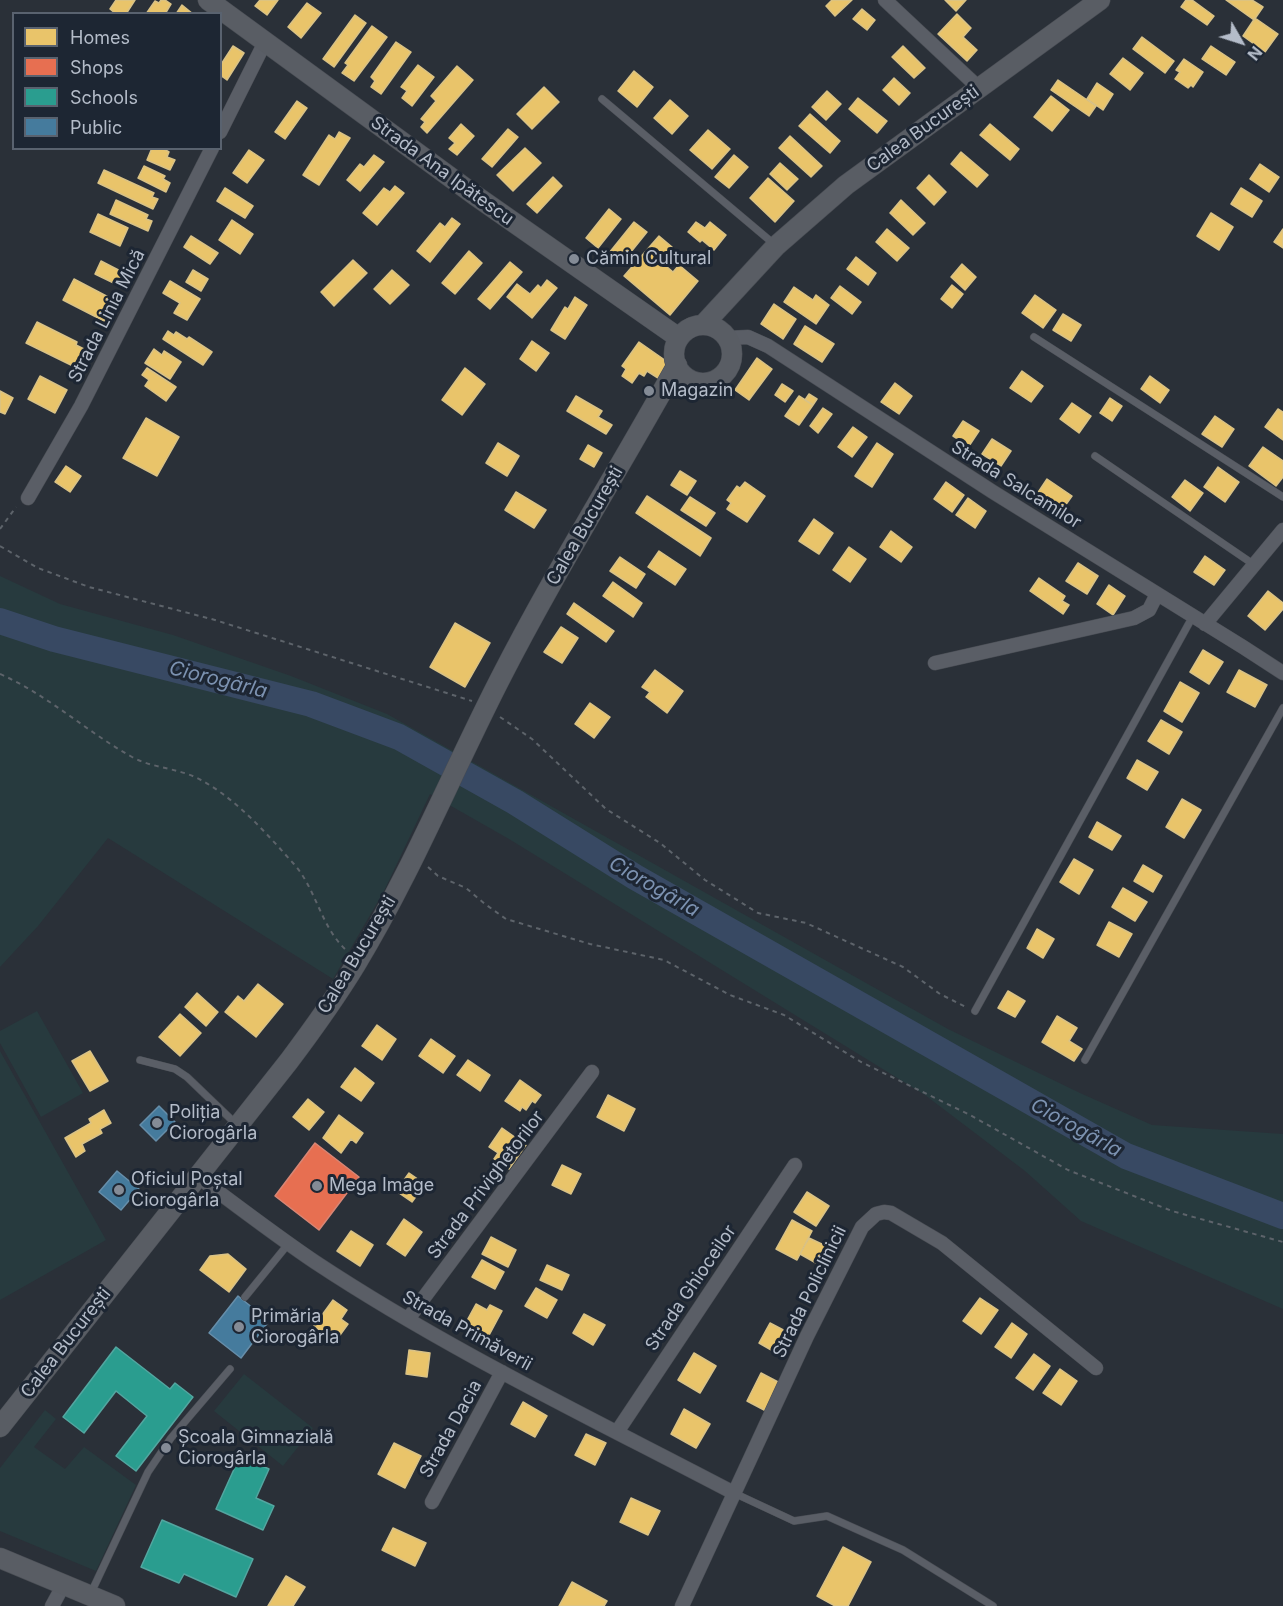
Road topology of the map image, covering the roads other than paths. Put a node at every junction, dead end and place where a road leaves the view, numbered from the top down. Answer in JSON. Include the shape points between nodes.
{"nodes":[{"id":1,"x":208,"y":0,"type":"edge"},
{"id":2,"x":885,"y":0,"type":"edge"},
{"id":3,"x":1100,"y":0,"type":"edge"},
{"id":4,"x":265,"y":42,"type":"junction"},
{"id":5,"x":979,"y":88,"type":"junction"},
{"id":6,"x":602,"y":99,"type":"dead end"},
{"id":7,"x":222,"y":128,"type":"edge"},
{"id":8,"x":211,"y":150,"type":"edge"},
{"id":9,"x":776,"y":246,"type":"junction"},
{"id":10,"x":755,"y":268,"type":"junction"},
{"id":11,"x":703,"y":325,"type":"junction"},
{"id":12,"x":725,"y":335,"type":"junction"},
{"id":13,"x":1034,"y":337,"type":"dead end"},
{"id":14,"x":680,"y":338,"type":"junction"},
{"id":15,"x":683,"y":372,"type":"junction"},
{"id":16,"x":1095,"y":456,"type":"dead end"},
{"id":17,"x":1283,"y":497,"type":"edge"},
{"id":18,"x":28,"y":498,"type":"road end"},
{"id":19,"x":1283,"y":530,"type":"edge"},
{"id":20,"x":1253,"y":564,"type":"junction"},
{"id":21,"x":1157,"y":594,"type":"junction"},
{"id":22,"x":1192,"y":616,"type":"junction"},
{"id":23,"x":1205,"y":624,"type":"junction"},
{"id":24,"x":935,"y":663,"type":"dead end"},
{"id":25,"x":1283,"y":674,"type":"edge"},
{"id":26,"x":1283,"y":708,"type":"edge"},
{"id":27,"x":975,"y":1011,"type":"road end"},
{"id":28,"x":140,"y":1060,"type":"dead end"},
{"id":29,"x":1085,"y":1060,"type":"dead end"},
{"id":30,"x":592,"y":1072,"type":"dead end"},
{"id":31,"x":238,"y":1126,"type":"junction"},
{"id":32,"x":795,"y":1165,"type":"dead end"},
{"id":33,"x":198,"y":1176,"type":"junction"},
{"id":34,"x":289,"y":1243,"type":"junction"},
{"id":35,"x":245,"y":1297,"type":"dead end"},
{"id":36,"x":408,"y":1319,"type":"junction"},
{"id":37,"x":1096,"y":1368,"type":"dead end"},
{"id":38,"x":230,"y":1369,"type":"dead end"},
{"id":39,"x":502,"y":1372,"type":"junction"},
{"id":40,"x":0,"y":1427,"type":"edge"},
{"id":41,"x":617,"y":1431,"type":"junction"},
{"id":42,"x":734,"y":1493,"type":"junction"},
{"id":43,"x":432,"y":1502,"type":"dead end"},
{"id":44,"x":0,"y":1558,"type":"edge"},
{"id":45,"x":64,"y":1584,"type":"junction"},
{"id":46,"x":90,"y":1596,"type":"junction"},
{"id":47,"x":52,"y":1606,"type":"edge"},
{"id":48,"x":115,"y":1606,"type":"edge"},
{"id":49,"x":682,"y":1606,"type":"edge"},
{"id":50,"x":993,"y":1606,"type":"edge"}],
"edges":[{"from":1,"to":4,"type":"main road","name":"Strada Ana Ipătescu"},
{"from":2,"to":5,"type":"street"},
{"from":3,"to":5,"type":"main road","name":"Calea București"},
{"from":4,"to":7,"type":"street"},
{"from":4,"to":14,"type":"main road","name":"Strada Ana Ipătescu"},
{"from":5,"to":9,"type":"main road","name":"Calea București","via":[[846,185]]},
{"from":6,"to":9,"type":"lane"},
{"from":8,"to":18,"type":"street","name":"Strada Linia Mică","via":[[81,406]]},
{"from":9,"to":10,"type":"main road","name":"Calea București"},
{"from":10,"to":11,"type":"main road","name":"Calea București"},
{"from":10,"to":12,"type":"main road","name":"Calea București","via":[[733,308]]},
{"from":11,"to":12,"type":"main road","via":[[717,328]]},
{"from":11,"to":14,"type":"main road","via":[[689,329]]},
{"from":12,"to":15,"type":"main road","via":[[732,354],[726,372],[709,382],[699,382]]},
{"from":12,"to":21,"type":"street","name":"Strada Salcamilor","via":[[748,337],[768,346]]},
{"from":13,"to":17,"type":"lane"},
{"from":14,"to":15,"type":"main road","via":[[675,351]]},
{"from":15,"to":31,"type":"main road","name":"Calea București","via":[[638,435],[543,598],[415,855],[357,961],[335,998]]},
{"from":16,"to":20,"type":"lane"},
{"from":19,"to":20,"type":"street"},
{"from":20,"to":23,"type":"street"},
{"from":21,"to":22,"type":"street","name":"Strada Salcamilor"},
{"from":21,"to":24,"type":"street","via":[[1149,610],[1134,618]]},
{"from":22,"to":23,"type":"street","name":"Strada Salcamilor"},
{"from":22,"to":27,"type":"lane"},
{"from":23,"to":25,"type":"street","name":"Strada Salcamilor"},
{"from":26,"to":29,"type":"lane"},
{"from":28,"to":31,"type":"lane","via":[[175,1069],[187,1077]]},
{"from":30,"to":36,"type":"street","name":"Strada Privighetorilor"},
{"from":31,"to":33,"type":"main road","name":"Calea București"},
{"from":32,"to":41,"type":"street","name":"Strada Ghioceilor"},
{"from":33,"to":34,"type":"street","name":"Strada Primăverii"},
{"from":33,"to":40,"type":"main road","name":"Calea București"},
{"from":34,"to":35,"type":"lane"},
{"from":34,"to":36,"type":"street","name":"Strada Primăverii"},
{"from":36,"to":39,"type":"street","name":"Strada Primăverii"},
{"from":37,"to":42,"type":"street","name":"Strada Policlinicii","via":[[942,1243],[891,1214],[876,1214],[862,1227],[829,1290]]},
{"from":38,"to":46,"type":"lane","via":[[171,1438],[148,1472]]},
{"from":39,"to":41,"type":"street","name":"Strada Primăverii"},
{"from":39,"to":43,"type":"street","name":"Strada Dacia"},
{"from":41,"to":42,"type":"street","name":"Strada Primăverii"},
{"from":42,"to":49,"type":"street","name":"Strada Policlinicii"},
{"from":42,"to":50,"type":"lane","via":[[794,1521],[827,1516],[903,1550]]},
{"from":44,"to":45,"type":"main road"},
{"from":45,"to":46,"type":"main road"},
{"from":45,"to":47,"type":"street"},
{"from":46,"to":48,"type":"main road"}]}
